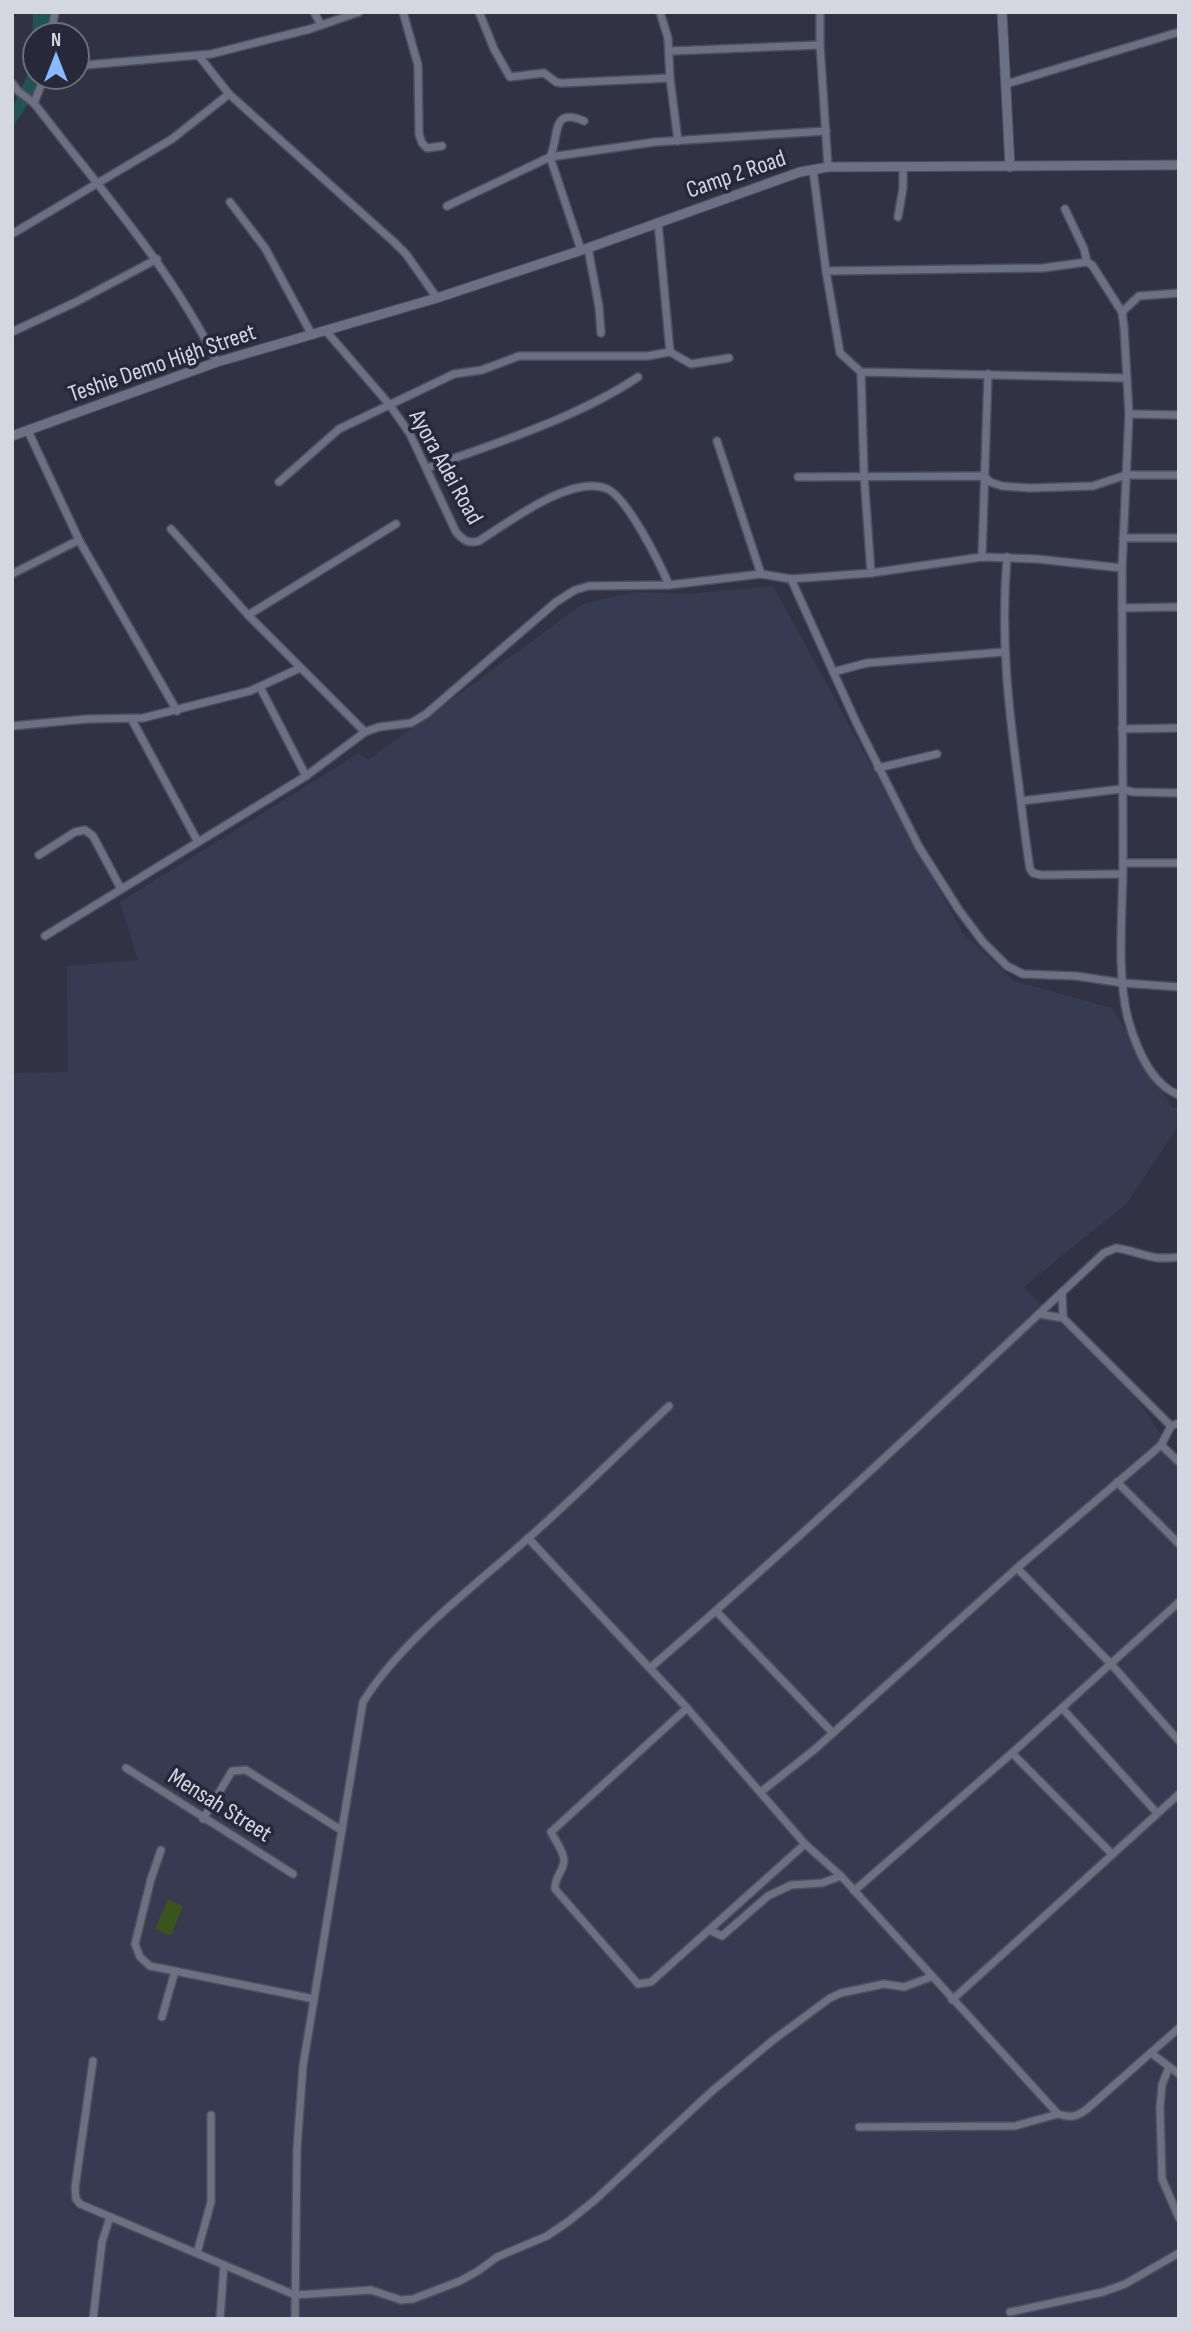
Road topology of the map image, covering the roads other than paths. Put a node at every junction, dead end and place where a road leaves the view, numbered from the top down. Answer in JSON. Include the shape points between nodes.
{"nodes":[{"id":1,"x":314,"y":12,"type":"edge"},
{"id":2,"x":359,"y":12,"type":"edge"},
{"id":3,"x":403,"y":12,"type":"edge"},
{"id":4,"x":479,"y":12,"type":"edge"},
{"id":5,"x":660,"y":12,"type":"edge"},
{"id":6,"x":820,"y":12,"type":"edge"},
{"id":7,"x":1002,"y":12,"type":"edge"},
{"id":8,"x":321,"y":25,"type":"junction"},
{"id":9,"x":1179,"y":32,"type":"edge"},
{"id":10,"x":820,"y":45,"type":"junction"},
{"id":11,"x":670,"y":51,"type":"junction"},
{"id":12,"x":199,"y":56,"type":"junction"},
{"id":13,"x":91,"y":65,"type":"edge"},
{"id":14,"x":670,"y":78,"type":"junction"},
{"id":15,"x":12,"y":83,"type":"edge"},
{"id":16,"x":1006,"y":84,"type":"junction"},
{"id":17,"x":39,"y":91,"type":"edge"},
{"id":18,"x":229,"y":94,"type":"junction"},
{"id":19,"x":34,"y":103,"type":"junction"},
{"id":20,"x":584,"y":121,"type":"dead end"},
{"id":21,"x":826,"y":131,"type":"junction"},
{"id":22,"x":678,"y":141,"type":"junction"},
{"id":23,"x":442,"y":146,"type":"dead end"},
{"id":24,"x":550,"y":157,"type":"junction"},
{"id":25,"x":1179,"y":165,"type":"edge"},
{"id":26,"x":828,"y":167,"type":"junction"},
{"id":27,"x":903,"y":167,"type":"junction"},
{"id":28,"x":1010,"y":167,"type":"junction"},
{"id":29,"x":813,"y":170,"type":"junction"},
{"id":30,"x":96,"y":184,"type":"junction"},
{"id":31,"x":230,"y":202,"type":"dead end"},
{"id":32,"x":447,"y":206,"type":"dead end"},
{"id":33,"x":1065,"y":209,"type":"dead end"},
{"id":34,"x":898,"y":217,"type":"dead end"},
{"id":35,"x":658,"y":222,"type":"junction"},
{"id":36,"x":12,"y":234,"type":"edge"},
{"id":37,"x":585,"y":249,"type":"junction"},
{"id":38,"x":157,"y":259,"type":"junction"},
{"id":39,"x":1087,"y":262,"type":"junction"},
{"id":40,"x":826,"y":271,"type":"junction"},
{"id":41,"x":1179,"y":293,"type":"edge"},
{"id":42,"x":437,"y":298,"type":"junction"},
{"id":43,"x":1122,"y":312,"type":"junction"},
{"id":44,"x":326,"y":331,"type":"junction"},
{"id":45,"x":12,"y":332,"type":"edge"},
{"id":46,"x":601,"y":333,"type":"dead end"},
{"id":47,"x":312,"y":335,"type":"junction"},
{"id":48,"x":670,"y":352,"type":"junction"},
{"id":49,"x":729,"y":358,"type":"dead end"},
{"id":50,"x":217,"y":362,"type":"junction"},
{"id":51,"x":861,"y":372,"type":"junction"},
{"id":52,"x":988,"y":374,"type":"junction"},
{"id":53,"x":638,"y":377,"type":"dead end"},
{"id":54,"x":1127,"y":377,"type":"junction"},
{"id":55,"x":389,"y":404,"type":"junction"},
{"id":56,"x":1129,"y":414,"type":"junction"},
{"id":57,"x":1179,"y":415,"type":"edge"},
{"id":58,"x":28,"y":430,"type":"junction"},
{"id":59,"x":12,"y":436,"type":"edge"},
{"id":60,"x":717,"y":442,"type":"dead end"},
{"id":61,"x":427,"y":468,"type":"junction"},
{"id":62,"x":864,"y":475,"type":"junction"},
{"id":63,"x":1126,"y":475,"type":"junction"},
{"id":64,"x":1179,"y":475,"type":"edge"},
{"id":65,"x":798,"y":477,"type":"dead end"},
{"id":66,"x":984,"y":477,"type":"junction"},
{"id":67,"x":279,"y":482,"type":"dead end"},
{"id":68,"x":396,"y":524,"type":"dead end"},
{"id":69,"x":171,"y":529,"type":"dead end"},
{"id":70,"x":1179,"y":537,"type":"edge"},
{"id":71,"x":1123,"y":538,"type":"junction"},
{"id":72,"x":79,"y":540,"type":"junction"},
{"id":73,"x":982,"y":557,"type":"junction"},
{"id":74,"x":1007,"y":557,"type":"junction"},
{"id":75,"x":1122,"y":568,"type":"junction"},
{"id":76,"x":871,"y":573,"type":"junction"},
{"id":77,"x":12,"y":574,"type":"edge"},
{"id":78,"x":761,"y":574,"type":"junction"},
{"id":79,"x":791,"y":579,"type":"junction"},
{"id":80,"x":669,"y":585,"type":"junction"},
{"id":81,"x":1179,"y":607,"type":"edge"},
{"id":82,"x":1122,"y":608,"type":"junction"},
{"id":83,"x":248,"y":615,"type":"junction"},
{"id":84,"x":1003,"y":652,"type":"junction"},
{"id":85,"x":300,"y":668,"type":"junction"},
{"id":86,"x":833,"y":671,"type":"junction"},
{"id":87,"x":260,"y":687,"type":"junction"},
{"id":88,"x":177,"y":711,"type":"junction"},
{"id":89,"x":132,"y":720,"type":"junction"},
{"id":90,"x":12,"y":726,"type":"edge"},
{"id":91,"x":1179,"y":728,"type":"edge"},
{"id":92,"x":1122,"y":729,"type":"junction"},
{"id":93,"x":365,"y":732,"type":"junction"},
{"id":94,"x":937,"y":754,"type":"dead end"},
{"id":95,"x":878,"y":768,"type":"junction"},
{"id":96,"x":306,"y":776,"type":"junction"},
{"id":97,"x":1121,"y":789,"type":"junction"},
{"id":98,"x":1179,"y":793,"type":"edge"},
{"id":99,"x":1021,"y":801,"type":"junction"},
{"id":100,"x":198,"y":842,"type":"junction"},
{"id":101,"x":39,"y":855,"type":"dead end"},
{"id":102,"x":1123,"y":863,"type":"junction"},
{"id":103,"x":1179,"y":863,"type":"edge"},
{"id":104,"x":1122,"y":874,"type":"junction"},
{"id":105,"x":121,"y":889,"type":"junction"},
{"id":106,"x":46,"y":936,"type":"dead end"},
{"id":107,"x":1123,"y":983,"type":"junction"},
{"id":108,"x":1179,"y":987,"type":"edge"},
{"id":109,"x":1179,"y":1096,"type":"edge"},
{"id":110,"x":1179,"y":1257,"type":"edge"},
{"id":111,"x":1062,"y":1292,"type":"junction"},
{"id":112,"x":1039,"y":1314,"type":"junction"},
{"id":113,"x":1063,"y":1318,"type":"junction"},
{"id":114,"x":669,"y":1406,"type":"dead end"},
{"id":115,"x":1175,"y":1425,"type":"edge"},
{"id":116,"x":1161,"y":1445,"type":"junction"},
{"id":117,"x":1179,"y":1462,"type":"edge"},
{"id":118,"x":1117,"y":1482,"type":"junction"},
{"id":119,"x":528,"y":1538,"type":"junction"},
{"id":120,"x":1179,"y":1544,"type":"edge"},
{"id":121,"x":1017,"y":1568,"type":"junction"},
{"id":122,"x":1179,"y":1602,"type":"edge"},
{"id":123,"x":716,"y":1611,"type":"junction"},
{"id":124,"x":1111,"y":1664,"type":"junction"},
{"id":125,"x":650,"y":1668,"type":"junction"},
{"id":126,"x":687,"y":1708,"type":"junction"},
{"id":127,"x":1062,"y":1708,"type":"junction"},
{"id":128,"x":833,"y":1732,"type":"junction"},
{"id":129,"x":1179,"y":1741,"type":"edge"},
{"id":130,"x":1012,"y":1753,"type":"junction"},
{"id":131,"x":126,"y":1768,"type":"dead end"},
{"id":132,"x":762,"y":1791,"type":"junction"},
{"id":133,"x":1179,"y":1794,"type":"edge"},
{"id":134,"x":1157,"y":1813,"type":"junction"},
{"id":135,"x":203,"y":1819,"type":"junction"},
{"id":136,"x":341,"y":1830,"type":"junction"},
{"id":137,"x":805,"y":1844,"type":"junction"},
{"id":138,"x":160,"y":1850,"type":"dead end"},
{"id":139,"x":1112,"y":1854,"type":"junction"},
{"id":140,"x":293,"y":1874,"type":"dead end"},
{"id":141,"x":841,"y":1876,"type":"junction"},
{"id":142,"x":854,"y":1891,"type":"junction"},
{"id":143,"x":709,"y":1930,"type":"junction"},
{"id":144,"x":175,"y":1971,"type":"junction"},
{"id":145,"x":931,"y":1978,"type":"junction"},
{"id":146,"x":314,"y":1999,"type":"junction"},
{"id":147,"x":952,"y":2000,"type":"junction"},
{"id":148,"x":162,"y":2017,"type":"dead end"},
{"id":149,"x":1179,"y":2028,"type":"edge"},
{"id":150,"x":1151,"y":2053,"type":"junction"},
{"id":151,"x":93,"y":2061,"type":"dead end"},
{"id":152,"x":1169,"y":2067,"type":"junction"},
{"id":153,"x":1179,"y":2074,"type":"edge"},
{"id":154,"x":1058,"y":2114,"type":"junction"},
{"id":155,"x":211,"y":2115,"type":"dead end"},
{"id":156,"x":859,"y":2127,"type":"dead end"},
{"id":157,"x":110,"y":2217,"type":"junction"},
{"id":158,"x":1179,"y":2218,"type":"edge"},
{"id":159,"x":197,"y":2253,"type":"junction"},
{"id":160,"x":1179,"y":2253,"type":"edge"},
{"id":161,"x":225,"y":2265,"type":"junction"},
{"id":162,"x":295,"y":2295,"type":"junction"},
{"id":163,"x":1010,"y":2312,"type":"dead end"},
{"id":164,"x":93,"y":2319,"type":"edge"},
{"id":165,"x":220,"y":2319,"type":"edge"},
{"id":166,"x":295,"y":2319,"type":"edge"}],
"edges":[{"from":1,"to":8,"type":"street"},
{"from":2,"to":8,"type":"street"},
{"from":3,"to":23,"type":"street","via":[[418,65],[419,134],[427,148]]},
{"from":4,"to":14,"type":"street","via":[[510,76],[544,73],[561,83]]},
{"from":5,"to":11,"type":"street"},
{"from":6,"to":10,"type":"street"},
{"from":7,"to":16,"type":"street"},
{"from":8,"to":12,"type":"street"},
{"from":9,"to":16,"type":"street"},
{"from":10,"to":11,"type":"street"},
{"from":10,"to":21,"type":"street"},
{"from":11,"to":14,"type":"street"},
{"from":12,"to":13,"type":"street"},
{"from":12,"to":18,"type":"street"},
{"from":14,"to":22,"type":"street"},
{"from":15,"to":19,"type":"street"},
{"from":16,"to":28,"type":"street"},
{"from":17,"to":19,"type":"street"},
{"from":18,"to":30,"type":"street","via":[[172,139]]},
{"from":18,"to":42,"type":"street","via":[[394,242]]},
{"from":19,"to":30,"type":"street"},
{"from":20,"to":24,"type":"street","via":[[572,116],[559,123]]},
{"from":21,"to":22,"type":"street"},
{"from":21,"to":26,"type":"street"},
{"from":22,"to":24,"type":"street"},
{"from":24,"to":32,"type":"street"},
{"from":24,"to":37,"type":"street"},
{"from":25,"to":28,"type":"street","name":"Camp 2 Road"},
{"from":26,"to":27,"type":"street","name":"Camp 2 Road"},
{"from":26,"to":29,"type":"street","name":"Camp 2 Road"},
{"from":27,"to":28,"type":"street","name":"Camp 2 Road"},
{"from":27,"to":34,"type":"street"},
{"from":29,"to":35,"type":"street","name":"Camp 2 Road"},
{"from":29,"to":40,"type":"street"},
{"from":30,"to":36,"type":"street"},
{"from":30,"to":38,"type":"street"},
{"from":31,"to":47,"type":"street","via":[[269,255]]},
{"from":33,"to":39,"type":"street"},
{"from":35,"to":37,"type":"street","name":"Camp 2 Road"},
{"from":35,"to":48,"type":"street"},
{"from":37,"to":42,"type":"street","name":"Camp 2 Road"},
{"from":37,"to":46,"type":"street"},
{"from":38,"to":45,"type":"street"},
{"from":38,"to":50,"type":"street"},
{"from":39,"to":40,"type":"street","via":[[1043,268]]},
{"from":39,"to":43,"type":"street"},
{"from":40,"to":51,"type":"street","via":[[840,354]]},
{"from":41,"to":43,"type":"street","via":[[1139,296]]},
{"from":42,"to":44,"type":"street","name":"Camp 2 Road"},
{"from":43,"to":54,"type":"street"},
{"from":44,"to":47,"type":"street","name":"Teshie Demo High Street"},
{"from":44,"to":55,"type":"street","name":"Ayora Adei Road"},
{"from":47,"to":50,"type":"street","name":"Teshie Demo High Street"},
{"from":48,"to":49,"type":"street","via":[[691,364]]},
{"from":48,"to":55,"type":"street","via":[[519,356],[482,370],[454,374]]},
{"from":50,"to":58,"type":"street","name":"Teshie Demo High Street"},
{"from":51,"to":52,"type":"street"},
{"from":51,"to":62,"type":"street"},
{"from":52,"to":54,"type":"street"},
{"from":52,"to":66,"type":"street"},
{"from":53,"to":61,"type":"street","via":[[526,431]]},
{"from":54,"to":56,"type":"street"},
{"from":55,"to":61,"type":"street","name":"Ayora Adei Road"},
{"from":55,"to":67,"type":"street","via":[[339,429]]},
{"from":56,"to":57,"type":"street"},
{"from":56,"to":63,"type":"street"},
{"from":58,"to":59,"type":"street","name":"Teshie Demo High Street"},
{"from":58,"to":72,"type":"street"},
{"from":60,"to":78,"type":"street"},
{"from":61,"to":80,"type":"street","name":"Ayora Adei Road","via":[[456,532],[472,543],[575,488],[605,488],[614,493],[649,542]]},
{"from":62,"to":65,"type":"street"},
{"from":62,"to":66,"type":"street"},
{"from":62,"to":76,"type":"street"},
{"from":63,"to":64,"type":"street"},
{"from":63,"to":66,"type":"street","via":[[1093,486],[1030,488],[1002,486]]},
{"from":63,"to":71,"type":"street"},
{"from":66,"to":73,"type":"street"},
{"from":68,"to":83,"type":"street"},
{"from":69,"to":83,"type":"street"},
{"from":70,"to":71,"type":"street"},
{"from":71,"to":75,"type":"street"},
{"from":72,"to":77,"type":"street"},
{"from":72,"to":88,"type":"street"},
{"from":73,"to":74,"type":"street"},
{"from":73,"to":76,"type":"street"},
{"from":74,"to":75,"type":"street"},
{"from":74,"to":84,"type":"street"},
{"from":75,"to":82,"type":"street"},
{"from":76,"to":79,"type":"street"},
{"from":78,"to":79,"type":"street"},
{"from":78,"to":80,"type":"street"},
{"from":79,"to":86,"type":"street"},
{"from":80,"to":93,"type":"street","via":[[575,590],[533,620],[426,714],[411,723]]},
{"from":81,"to":82,"type":"street"},
{"from":82,"to":92,"type":"street"},
{"from":83,"to":85,"type":"street"},
{"from":84,"to":86,"type":"street","via":[[867,663]]},
{"from":84,"to":99,"type":"street"},
{"from":85,"to":87,"type":"street"},
{"from":85,"to":93,"type":"street"},
{"from":86,"to":95,"type":"street"},
{"from":87,"to":88,"type":"street"},
{"from":87,"to":96,"type":"street"},
{"from":88,"to":89,"type":"street"},
{"from":89,"to":90,"type":"street"},
{"from":89,"to":100,"type":"street"},
{"from":91,"to":92,"type":"street"},
{"from":92,"to":97,"type":"street"},
{"from":93,"to":96,"type":"street"},
{"from":94,"to":95,"type":"street"},
{"from":95,"to":107,"type":"street","via":[[943,885],[983,942],[1007,967],[1023,974]]},
{"from":96,"to":100,"type":"street"},
{"from":97,"to":98,"type":"street"},
{"from":97,"to":99,"type":"street"},
{"from":97,"to":102,"type":"street"},
{"from":99,"to":104,"type":"street","via":[[1033,873]]},
{"from":100,"to":105,"type":"street"},
{"from":101,"to":105,"type":"street","via":[[85,830],[93,836]]},
{"from":102,"to":103,"type":"street"},
{"from":102,"to":104,"type":"street"},
{"from":104,"to":107,"type":"street"},
{"from":105,"to":106,"type":"street"},
{"from":107,"to":108,"type":"street"},
{"from":107,"to":109,"type":"street","via":[[1128,1018],[1148,1067],[1167,1091]]},
{"from":110,"to":111,"type":"street","via":[[1145,1258],[1116,1248],[1104,1253]]},
{"from":111,"to":112,"type":"street"},
{"from":111,"to":113,"type":"street"},
{"from":112,"to":113,"type":"street"},
{"from":112,"to":123,"type":"street"},
{"from":113,"to":115,"type":"street"},
{"from":114,"to":119,"type":"street"},
{"from":115,"to":116,"type":"street"},
{"from":116,"to":117,"type":"street"},
{"from":116,"to":118,"type":"street"},
{"from":118,"to":120,"type":"street"},
{"from":118,"to":121,"type":"street"},
{"from":119,"to":125,"type":"street"},
{"from":119,"to":136,"type":"street","via":[[415,1639],[371,1688],[363,1702]]},
{"from":121,"to":124,"type":"street"},
{"from":121,"to":128,"type":"street"},
{"from":122,"to":124,"type":"street"},
{"from":123,"to":125,"type":"street"},
{"from":123,"to":128,"type":"street"},
{"from":124,"to":127,"type":"street"},
{"from":124,"to":129,"type":"street"},
{"from":125,"to":126,"type":"street"},
{"from":126,"to":132,"type":"street"},
{"from":126,"to":143,"type":"street","via":[[551,1832],[565,1863],[554,1882],[555,1889],[638,1984],[651,1982]]},
{"from":127,"to":130,"type":"street"},
{"from":127,"to":134,"type":"street"},
{"from":128,"to":132,"type":"street"},
{"from":130,"to":139,"type":"street"},
{"from":130,"to":142,"type":"street"},
{"from":131,"to":135,"type":"street","name":"Mensah Street"},
{"from":132,"to":137,"type":"street"},
{"from":133,"to":134,"type":"street"},
{"from":134,"to":139,"type":"street"},
{"from":135,"to":136,"type":"street","via":[[232,1771],[240,1769]]},
{"from":135,"to":140,"type":"street","name":"Mensah Street"},
{"from":136,"to":146,"type":"street"},
{"from":137,"to":141,"type":"street"},
{"from":137,"to":143,"type":"street"},
{"from":138,"to":144,"type":"street","via":[[135,1944],[150,1966]]},
{"from":139,"to":147,"type":"street"},
{"from":141,"to":142,"type":"street"},
{"from":141,"to":143,"type":"street","via":[[822,1883],[791,1885],[768,1896],[722,1936]]},
{"from":142,"to":145,"type":"street"},
{"from":144,"to":146,"type":"street"},
{"from":144,"to":148,"type":"street"},
{"from":145,"to":147,"type":"street"},
{"from":145,"to":162,"type":"street","via":[[904,1987],[884,1984],[830,1998],[711,2092],[580,2213],[547,2236],[497,2257],[460,2281],[413,2299],[371,2290]]},
{"from":146,"to":162,"type":"street","via":[[297,2148]]},
{"from":147,"to":154,"type":"street"},
{"from":149,"to":150,"type":"street"},
{"from":150,"to":152,"type":"street"},
{"from":150,"to":154,"type":"street","via":[[1078,2116]]},
{"from":151,"to":157,"type":"street","via":[[74,2193],[80,2204]]},
{"from":152,"to":153,"type":"street"},
{"from":152,"to":158,"type":"street","via":[[1160,2106],[1162,2179]]},
{"from":154,"to":156,"type":"street","via":[[1015,2126]]},
{"from":155,"to":159,"type":"street","via":[[211,2202]]},
{"from":157,"to":159,"type":"street"},
{"from":157,"to":164,"type":"street","via":[[102,2242]]},
{"from":159,"to":161,"type":"street"},
{"from":160,"to":163,"type":"street","via":[[1103,2292]]},
{"from":161,"to":162,"type":"street"},
{"from":161,"to":165,"type":"street"},
{"from":162,"to":166,"type":"street"}]}
